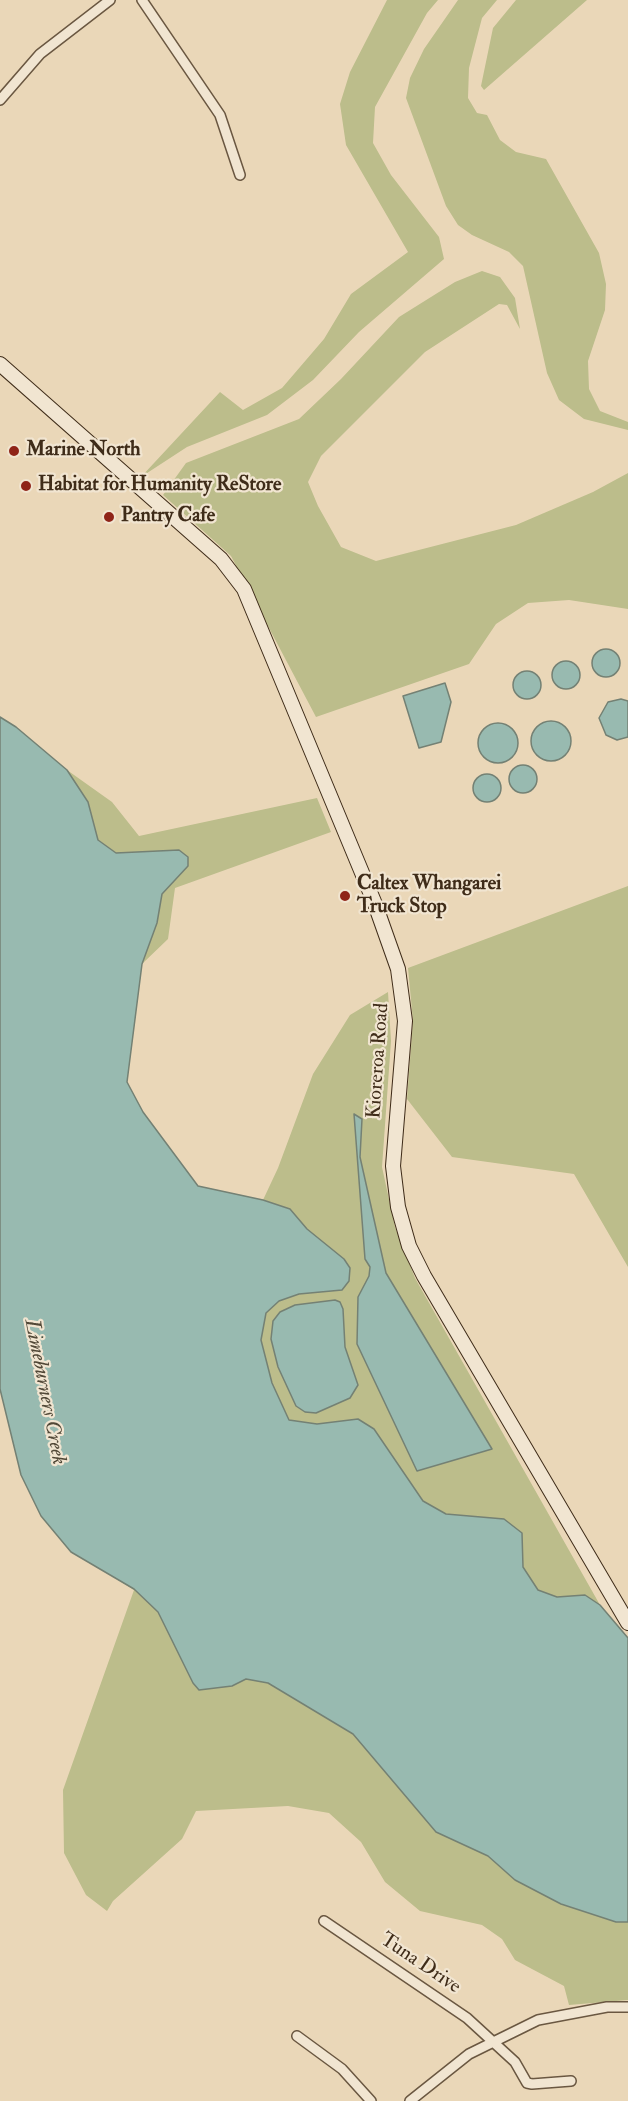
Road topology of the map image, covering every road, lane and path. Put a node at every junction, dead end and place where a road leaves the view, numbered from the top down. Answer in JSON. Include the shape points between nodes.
{"nodes":[{"id":1,"x":110,"y":0,"type":"edge"},
{"id":2,"x":142,"y":0,"type":"edge"},
{"id":3,"x":0,"y":100,"type":"edge"},
{"id":4,"x":240,"y":176,"type":"dead end"},
{"id":5,"x":0,"y":364,"type":"edge"},
{"id":6,"x":628,"y":1623,"type":"edge"},
{"id":7,"x":324,"y":1921,"type":"dead end"},
{"id":8,"x":628,"y":2007,"type":"edge"},
{"id":9,"x":297,"y":2036,"type":"dead end"},
{"id":10,"x":492,"y":2041,"type":"junction"},
{"id":11,"x":571,"y":2081,"type":"dead end"},
{"id":12,"x":371,"y":2101,"type":"edge"},
{"id":13,"x":410,"y":2101,"type":"edge"}],
"edges":[{"from":1,"to":3,"type":"street","via":[[40,54]]},
{"from":2,"to":4,"type":"street","via":[[220,115]]},
{"from":5,"to":6,"type":"main road","name":"Kioreroa Road","via":[[221,559],[244,589],[394,952],[405,1021],[393,1166],[398,1207],[409,1246]]},
{"from":7,"to":10,"type":"street","name":"Tuna Drive","via":[[467,2018]]},
{"from":8,"to":10,"type":"street","via":[[561,2014]]},
{"from":9,"to":12,"type":"street","via":[[342,2068]]},
{"from":10,"to":11,"type":"street","name":"Tuna Drive","via":[[517,2064],[529,2084]]},
{"from":10,"to":13,"type":"street","via":[[469,2054]]}]}
